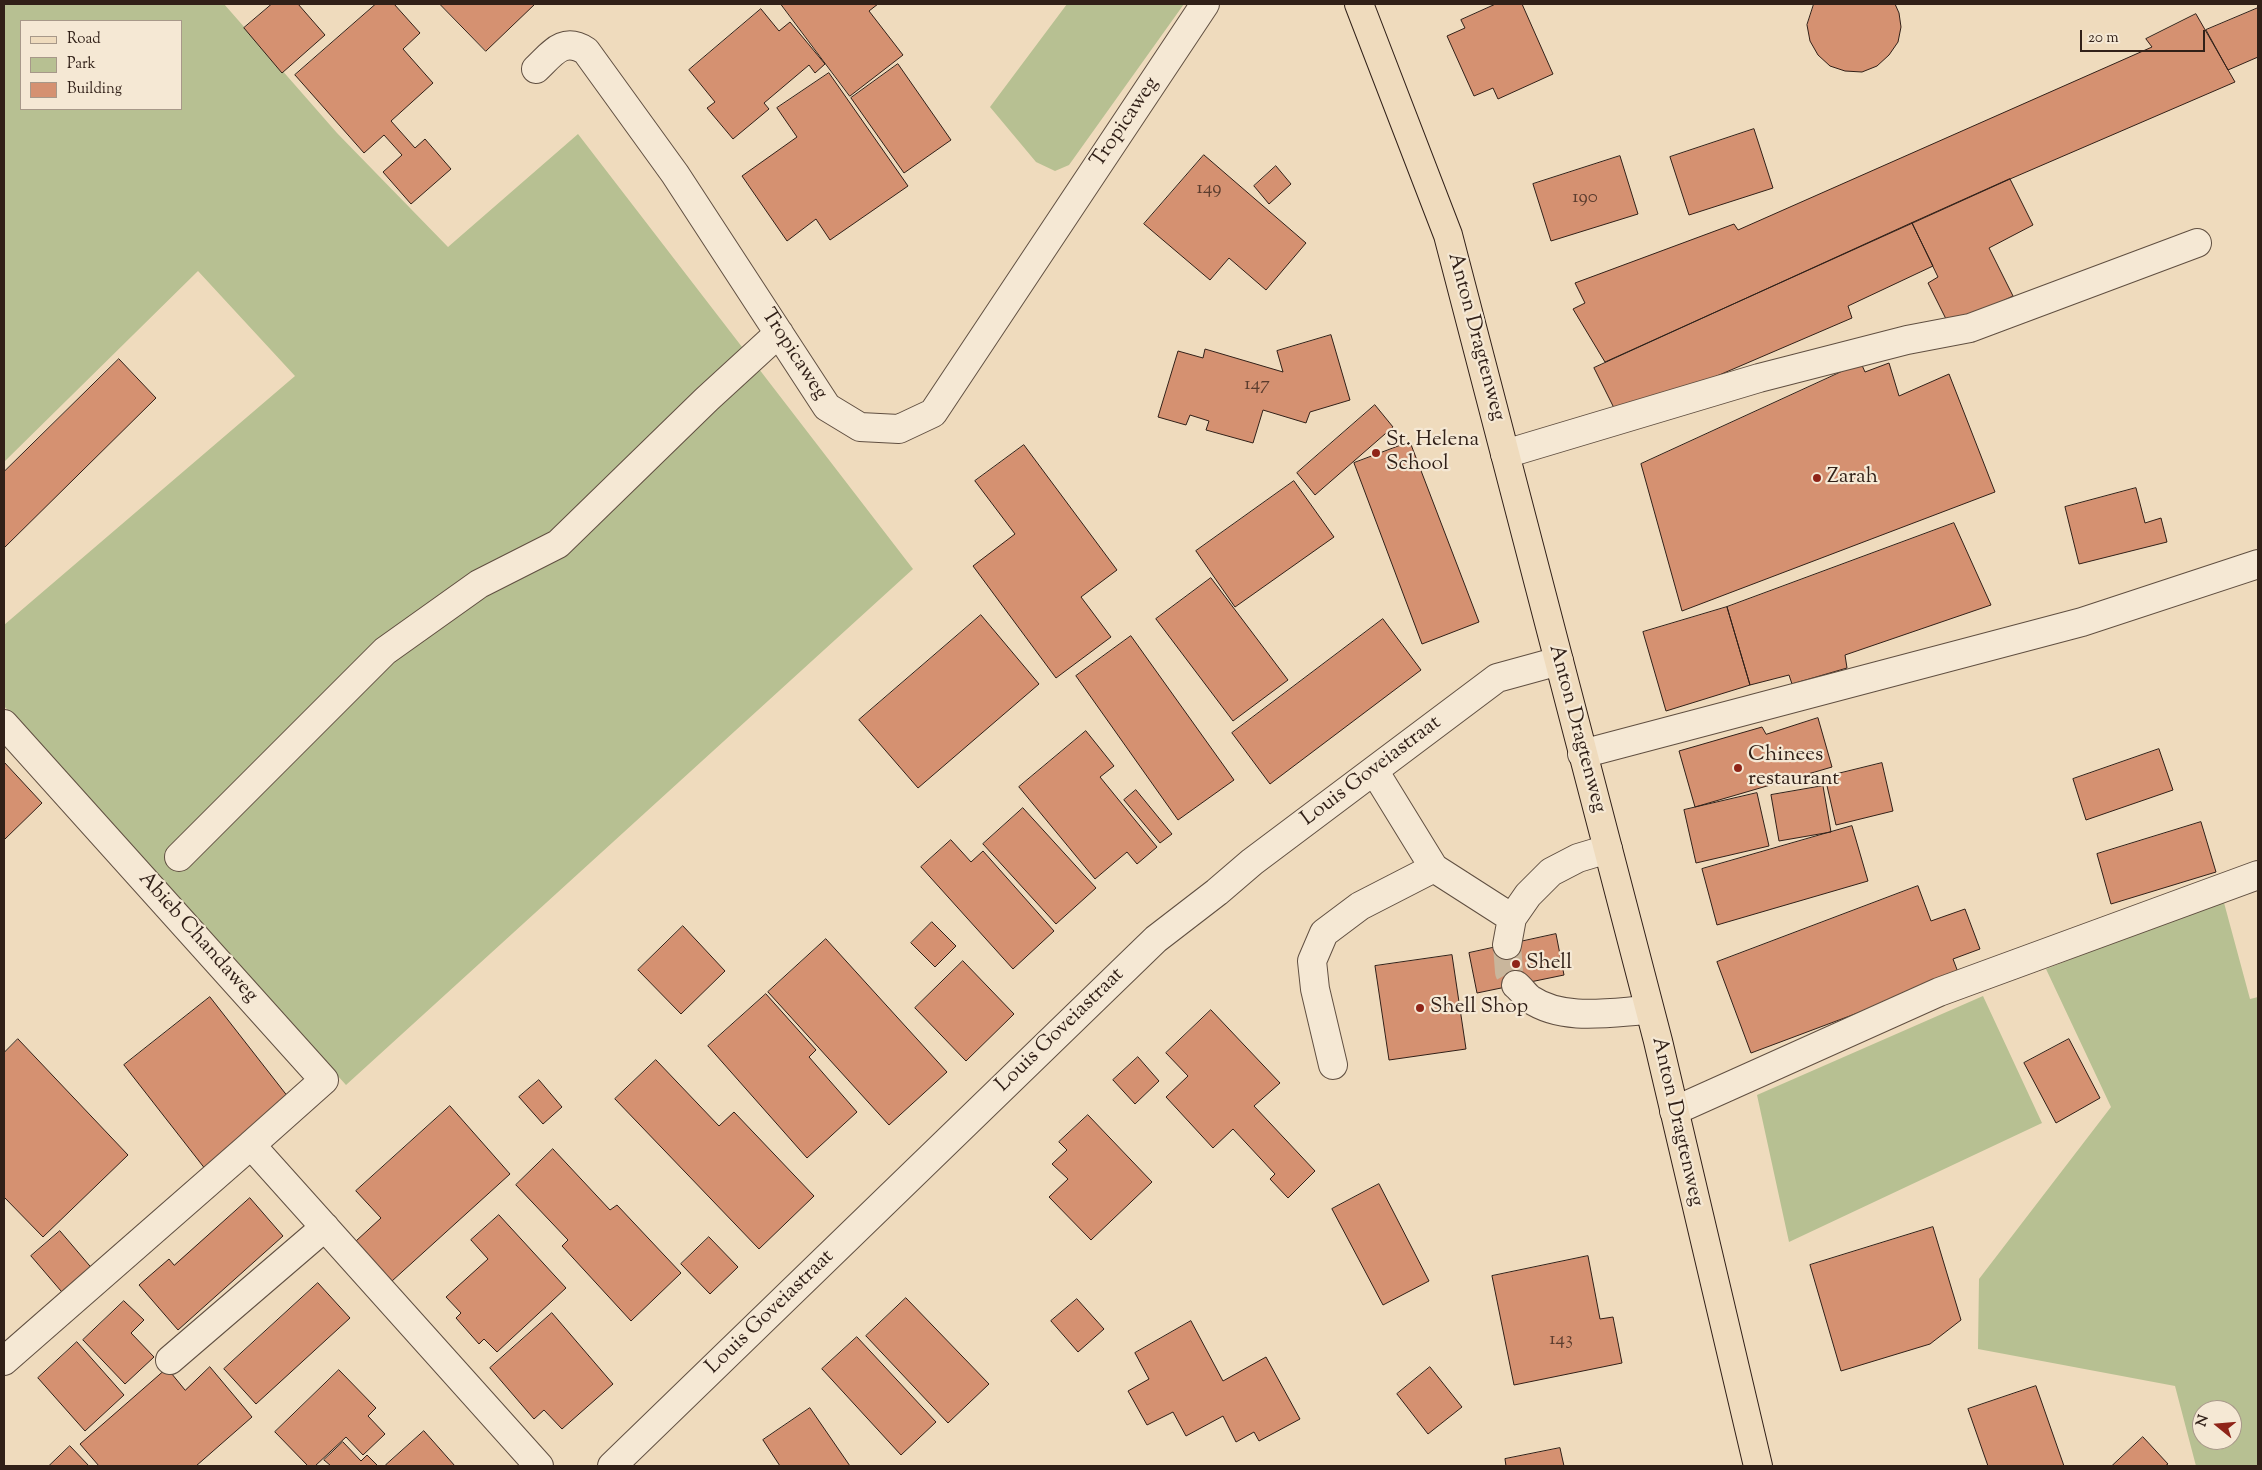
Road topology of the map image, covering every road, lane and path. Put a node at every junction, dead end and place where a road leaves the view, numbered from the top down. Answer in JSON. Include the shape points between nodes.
{"nodes":[{"id":1,"x":1205,"y":4,"type":"edge"},
{"id":2,"x":1359,"y":4,"type":"edge"},
{"id":3,"x":536,"y":69,"type":"dead end"},
{"id":4,"x":2197,"y":243,"type":"dead end"},
{"id":5,"x":779,"y":333,"type":"junction"},
{"id":6,"x":1505,"y":454,"type":"junction"},
{"id":7,"x":2258,"y":564,"type":"edge"},
{"id":8,"x":1559,"y":661,"type":"junction"},
{"id":9,"x":4,"y":724,"type":"edge"},
{"id":10,"x":1582,"y":754,"type":"junction"},
{"id":11,"x":1375,"y":772,"type":"junction"},
{"id":12,"x":1608,"y":849,"type":"junction"},
{"id":13,"x":179,"y":857,"type":"dead end"},
{"id":14,"x":1434,"y":868,"type":"junction"},
{"id":15,"x":2258,"y":875,"type":"edge"},
{"id":16,"x":1512,"y":918,"type":"junction"},
{"id":17,"x":1507,"y":944,"type":"tunnel mouth"},
{"id":18,"x":1516,"y":985,"type":"tunnel mouth"},
{"id":19,"x":1650,"y":1010,"type":"junction"},
{"id":20,"x":1333,"y":1065,"type":"dead end"},
{"id":21,"x":1674,"y":1112,"type":"junction"},
{"id":22,"x":251,"y":1145,"type":"junction"},
{"id":23,"x":325,"y":1227,"type":"junction"},
{"id":24,"x":170,"y":1360,"type":"dead end"},
{"id":25,"x":4,"y":1361,"type":"edge"},
{"id":26,"x":539,"y":1466,"type":"edge"},
{"id":27,"x":612,"y":1466,"type":"edge"},
{"id":28,"x":1758,"y":1466,"type":"edge"}],
"edges":[{"from":1,"to":5,"type":"street","name":"Tropicaweg","via":[[933,413],[899,429],[860,427],[827,407]]},
{"from":2,"to":6,"type":"main road","name":"Anton Dragtenweg","via":[[1448,235]]},
{"from":3,"to":5,"type":"street","name":"Tropicaweg","via":[[558,48],[568,44],[578,45],[586,51],[675,174]]},
{"from":4,"to":6,"type":"street","via":[[1970,328],[1907,340],[1760,378]]},
{"from":5,"to":13,"type":"street","via":[[558,544],[479,584],[385,652]]},
{"from":6,"to":8,"type":"main road","name":"Anton Dragtenweg"},
{"from":7,"to":10,"type":"street","via":[[2082,622]]},
{"from":8,"to":10,"type":"main road","name":"Anton Dragtenweg"},
{"from":8,"to":11,"type":"street","name":"Louis Goveiastraat","via":[[1496,678]]},
{"from":9,"to":22,"type":"street","name":"Abieb Chandaweg","via":[[324,1080]]},
{"from":10,"to":12,"type":"main road","name":"Anton Dragtenweg"},
{"from":11,"to":14,"type":"street"},
{"from":11,"to":27,"type":"street","name":"Louis Goveiastraat","via":[[1252,862],[1156,939]]},
{"from":12,"to":16,"type":"street","via":[[1578,858],[1551,872],[1528,895]]},
{"from":12,"to":19,"type":"main road","name":"Anton Dragtenweg"},
{"from":14,"to":16,"type":"street"},
{"from":14,"to":20,"type":"street","via":[[1360,906],[1324,933],[1312,961],[1315,989]]},
{"from":15,"to":21,"type":"street","via":[[1939,992]]},
{"from":16,"to":17,"type":"street"},
{"from":18,"to":19,"type":"street","via":[[1530,999],[1557,1010],[1583,1014]]},
{"from":19,"to":21,"type":"main road","name":"Anton Dragtenweg"},
{"from":21,"to":28,"type":"main road","name":"Anton Dragtenweg"},
{"from":22,"to":23,"type":"street"},
{"from":22,"to":25,"type":"street"},
{"from":23,"to":24,"type":"street"},
{"from":23,"to":26,"type":"street"}]}
